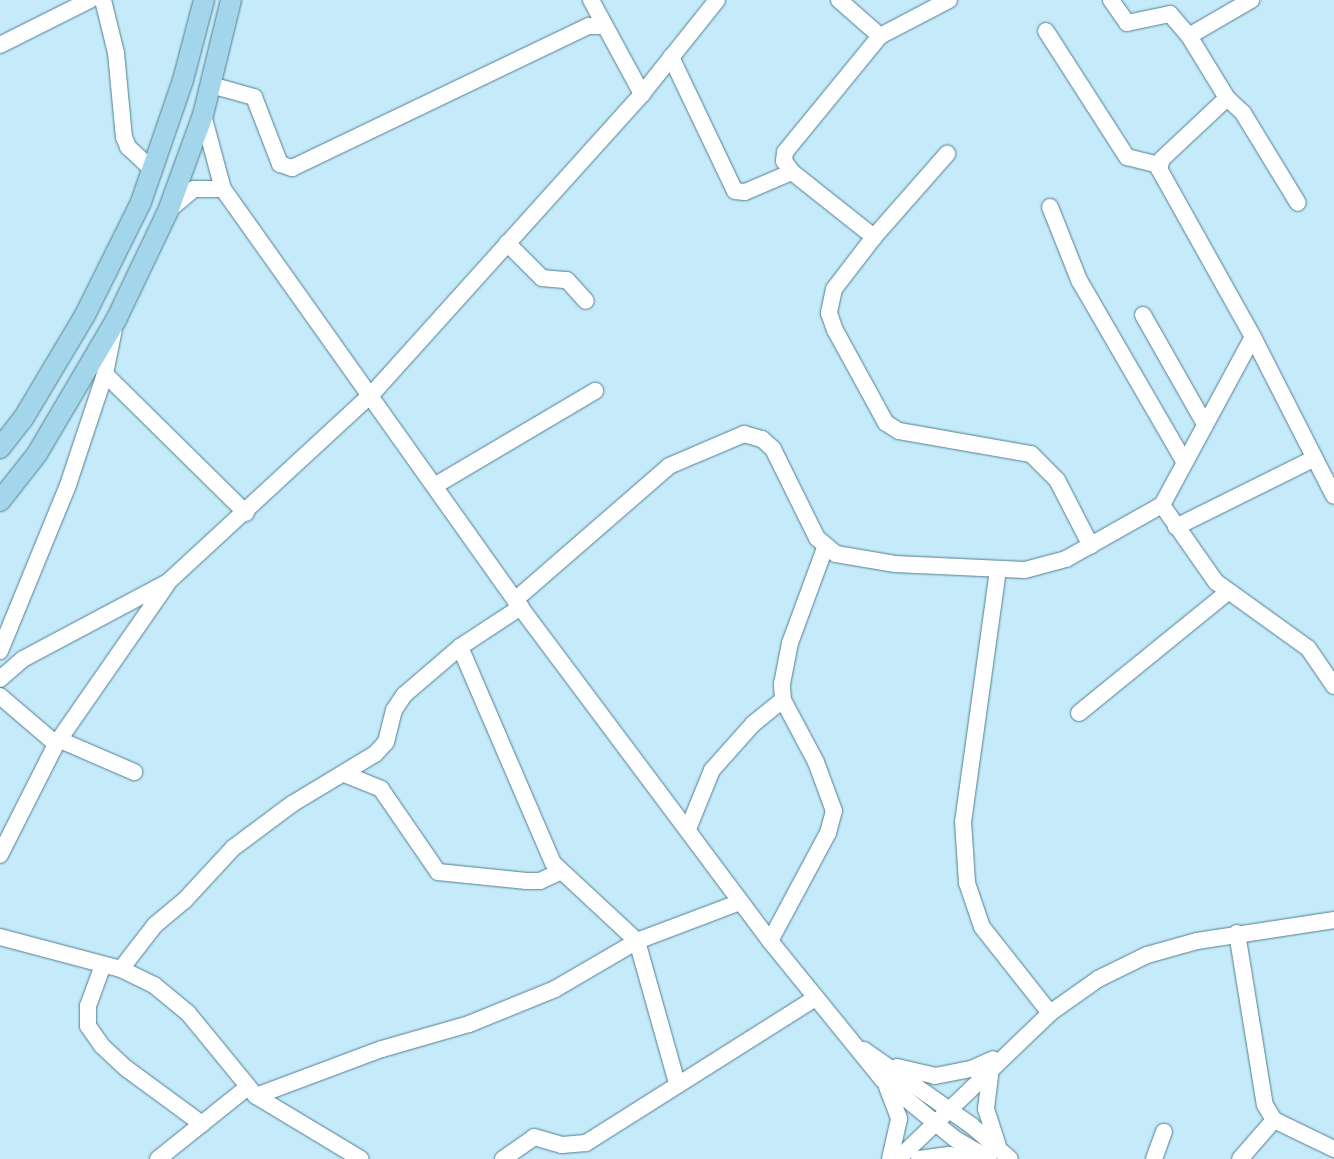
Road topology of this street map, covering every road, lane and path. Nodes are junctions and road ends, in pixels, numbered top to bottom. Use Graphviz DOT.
graph roads {
  1 [pos="90,0"];
  2 [pos="102,0"];
  3 [pos="204,0"];
  4 [pos="231,0"];
  5 [pos="591,0"];
  6 [pos="717,0"];
  7 [pos="839,0"];
  8 [pos="949,0"];
  9 [pos="1111,0"];
  10 [pos="1251,0"];
  11 [pos="602,26"];
  12 [pos="1046,31"];
  13 [pos="880,36"];
  14 [pos="1189,36"];
  15 [pos="0,45"];
  16 [pos="671,57"];
  17 [pos="211,85"];
  18 [pos="642,94"];
  19 [pos="1227,98"];
  20 [pos="203,115"];
  21 [pos="947,154"];
  22 [pos="1159,165"];
  23 [pos="153,170"];
  24 [pos="792,172"];
  25 [pos="223,189"];
  26 [pos="1298,204"];
  27 [pos="1050,207"];
  28 [pos="168,211"];
  29 [pos="874,237"];
  30 [pos="507,243"];
  31 [pos="586,301"];
  32 [pos="1143,315"];
  33 [pos="116,320"];
  34 [pos="1252,336"];
  35 [pos="105,374"];
  36 [pos="595,391"];
  37 [pos="372,394"];
  38 [pos="1204,424"];
  39 [pos="0,448"];
  40 [pos="1313,460"];
  41 [pos="1185,463"];
  42 [pos="436,485"];
  43 [pos="1334,496"];
  44 [pos="0,501"];
  45 [pos="1162,505"];
  46 [pos="246,513"];
  47 [pos="1176,526"];
  48 [pos="1091,546"];
  49 [pos="825,548"];
  50 [pos="998,570"];
  51 [pos="168,582"];
  52 [pos="1228,592"];
  53 [pos="518,604"];
  54 [pos="460,647"];
  55 [pos="0,651"];
  56 [pos="0,680"];
  57 [pos="1334,686"];
  58 [pos="0,696"];
  59 [pos="783,700"];
  60 [pos="1079,713"];
  61 [pos="58,742"];
  62 [pos="134,772"];
  63 [pos="347,774"];
  64 [pos="688,829"];
  65 [pos="0,855"];
  66 [pos="559,872"];
  67 [pos="740,902"];
  68 [pos="1334,920"];
  69 [pos="1237,932"];
  70 [pos="0,937"];
  71 [pos="637,941"];
  72 [pos="770,941"];
  73 [pos="103,965"];
  74 [pos="121,969"];
  75 [pos="815,998"];
  76 [pos="1050,1013"];
  77 [pos="1008,1051"];
  78 [pos="991,1068"];
  79 [pos="884,1071"];
  80 [pos="677,1082"];
  81 [pos="252,1091"];
  82 [pos="946,1108"];
  83 [pos="1274,1120"];
  84 [pos="933,1122"];
  85 [pos="202,1124"];
  86 [pos="1164,1132"];
  87 [pos="1334,1149"];
  88 [pos="1000,1156"];
  89 [pos="158,1159"];
  90 [pos="361,1159"];
  91 [pos="503,1159"];
  92 [pos="890,1159"];
  93 [pos="898,1159"];
  94 [pos="919,1159"];
  95 [pos="976,1159"];
  96 [pos="1154,1159"];
  97 [pos="1240,1159"];
  1 -- 15 [label="street"];
  2 -- 23 [label="street"];
  3 -- 23 [label="main road"];
  4 -- 17 [label="main road"];
  5 -- 11 [label="street"];
  6 -- 16 [label="street"];
  7 -- 13 [label="street"];
  8 -- 13 [label="street"];
  9 -- 14 [label="street"];
  10 -- 14 [label="street"];
  11 -- 17 [label="street"];
  11 -- 18 [label="street"];
  12 -- 22 [label="street"];
  13 -- 24 [label="street"];
  14 -- 19 [label="street"];
  16 -- 18 [label="street"];
  16 -- 24 [label="street"];
  17 -- 20 [label="main road"];
  18 -- 30 [label="street"];
  19 -- 22 [label="street"];
  19 -- 26 [label="street"];
  20 -- 25 [label="street"];
  20 -- 28 [label="main road"];
  21 -- 29 [label="street"];
  22 -- 34 [label="street"];
  23 -- 39 [label="main road"];
  24 -- 29 [label="street"];
  25 -- 28 [label="street"];
  25 -- 37 [label="street"];
  27 -- 41 [label="street"];
  28 -- 33 [label="main road"];
  29 -- 48 [label="street"];
  30 -- 31 [label="street"];
  30 -- 37 [label="street"];
  32 -- 38 [label="street"];
  33 -- 35 [label="street"];
  33 -- 44 [label="main road"];
  34 -- 38 [label="street"];
  34 -- 40 [label="street"];
  35 -- 46 [label="street"];
  35 -- 55 [label="street"];
  36 -- 42 [label="street"];
  37 -- 42 [label="street"];
  37 -- 46 [label="street"];
  38 -- 41 [label="street"];
  40 -- 43 [label="street"];
  40 -- 47 [label="street"];
  41 -- 45 [label="street"];
  42 -- 53 [label="street"];
  45 -- 47 [label="street"];
  45 -- 48 [label="street"];
  46 -- 51 [label="street"];
  47 -- 52 [label="street"];
  48 -- 50 [label="street"];
  49 -- 50 [label="street"];
  49 -- 53 [label="street"];
  49 -- 59 [label="street"];
  50 -- 76 [label="street"];
  51 -- 56 [label="street"];
  51 -- 61 [label="street"];
  52 -- 57 [label="street"];
  52 -- 60 [label="street"];
  53 -- 54 [label="street"];
  53 -- 64 [label="street"];
  54 -- 63 [label="street"];
  54 -- 66 [label="street"];
  58 -- 61 [label="street"];
  59 -- 64 [label="street"];
  59 -- 72 [label="street"];
  61 -- 62 [label="street"];
  61 -- 65 [label="street"];
  63 -- 66 [label="street"];
  63 -- 74 [label="street"];
  64 -- 67 [label="street"];
  66 -- 71 [label="street"];
  67 -- 71 [label="street"];
  67 -- 72 [label="street"];
  68 -- 69 [label="street"];
  69 -- 76 [label="street"];
  69 -- 83 [label="street"];
  70 -- 73 [label="street"];
  71 -- 80 [label="street"];
  71 -- 81 [label="street"];
  72 -- 75 [label="street"];
  73 -- 74 [label="street"];
  73 -- 85 [label="street"];
  74 -- 81 [label="street"];
  75 -- 79 [label="street"];
  75 -- 80 [label="street"];
  76 -- 77 [label="street"];
  77 -- 78 [label="street"];
  77 -- 79 [label="street"];
  78 -- 82 [label="street"];
  78 -- 88 [label="street"];
  79 -- 82 [label="street"];
  79 -- 84 [label="street"];
  79 -- 92 [label="street"];
  80 -- 91 [label="street"];
  81 -- 85 [label="street"];
  81 -- 90 [label="street"];
  82 -- 84 [label="street"];
  82 -- 88 [label="street"];
  83 -- 87 [label="street"];
  83 -- 97 [label="street"];
  84 -- 88 [label="street"];
  84 -- 93 [label="street"];
  85 -- 89 [label="street"];
  86 -- 96 [label="street"];
  94 -- 95 [label="street"];
}
